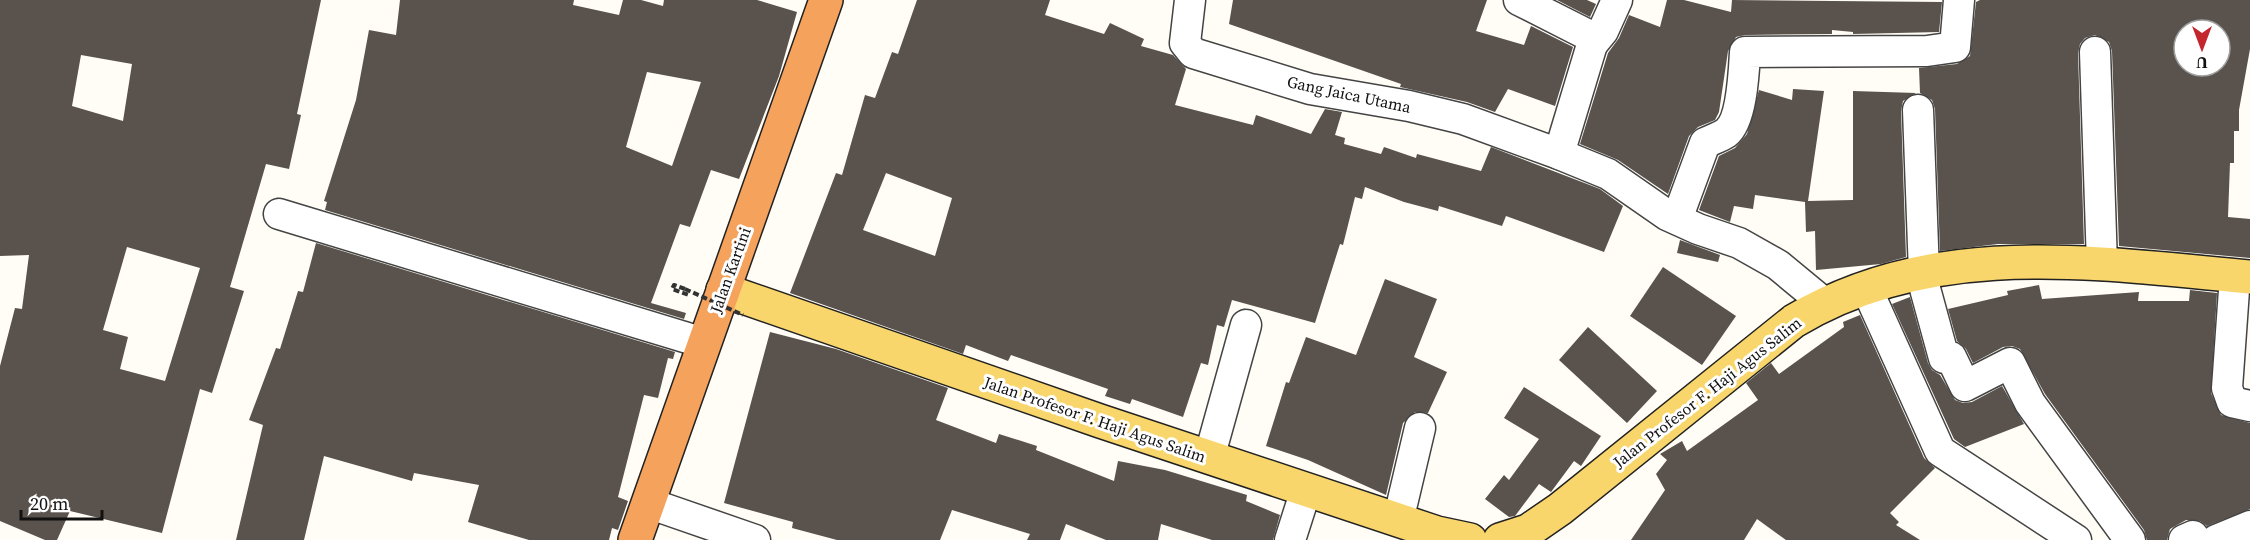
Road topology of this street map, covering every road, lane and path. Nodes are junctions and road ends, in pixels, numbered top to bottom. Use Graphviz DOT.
graph roads {
  1 [pos="826,0"];
  2 [pos="1190,0"];
  3 [pos="1520,0"];
  4 [pos="1617,0"];
  5 [pos="1959,0"];
  6 [pos="1594,42"];
  7 [pos="2095,52"];
  8 [pos="1918,110"];
  9 [pos="1559,154"];
  10 [pos="279,214"];
  11 [pos="1677,219"];
  12 [pos="2102,265"];
  13 [pos="1922,273"];
  14 [pos="2243,276"];
  15 [pos="1866,287"];
  16 [pos="723,290"];
  17 [pos="685,291"];
  18 [pos="1824,303"];
  19 [pos="743,315"];
  20 [pos="1246,325"];
  21 [pos="704,343"];
  22 [pos="2250,406"];
  23 [pos="1420,428"];
  24 [pos="1209,458"];
  25 [pos="1306,490"];
  26 [pos="648,503"];
  27 [pos="1398,521"];
  28 [pos="2250,526"];
  29 [pos="635,540"];
  30 [pos="755,540"];
  31 [pos="1290,540"];
  32 [pos="1470,540"];
  33 [pos="1500,540"];
  34 [pos="1508,540"];
  35 [pos="2076,540"];
  36 [pos="2130,540"];
  37 [pos="2184,540"];
  38 [pos="2196,540"];
  39 [pos="2216,540"];
  1 -- 16 [label="highway, Jalan Kartini"];
  2 -- 9 [label="street, Gang Jaica Utama"];
  3 -- 6 [label="street"];
  4 -- 6 [label="street"];
  5 -- 11 [label="street"];
  6 -- 9 [label="street"];
  7 -- 12 [label="street"];
  8 -- 13 [label="street"];
  9 -- 11 [label="street, Gang Jaica Utama"];
  10 -- 21 [label="street"];
  11 -- 18 [label="street, Gang Jaica Utama"];
  12 -- 13 [label="main road, Jalan Profesor F. Haji Agus Salim"];
  12 -- 14 [label="main road, Jalan Profesor F. Haji Agus Salim"];
  13 -- 15 [label="main road, Jalan Profesor F. Haji Agus Salim"];
  13 -- 36 [label="street"];
  14 -- 22 [label="street"];
  15 -- 18 [label="main road, Jalan Profesor F. Haji Agus Salim"];
  15 -- 35 [label="street"];
  16 -- 21 [label="highway, Jalan Kartini"];
  16 -- 24 [label="main road, Jalan Profesor F. Haji Agus Salim"];
  17 -- 19 [label="path, bridge"];
  18 -- 34 [label="main road, Jalan Profesor F. Haji Agus Salim"];
  20 -- 24 [label="street"];
  21 -- 26 [label="highway, Jalan Kartini"];
  23 -- 27 [label="street"];
  24 -- 25 [label="main road, Jalan Profesor F. Haji Agus Salim"];
  25 -- 27 [label="main road, Jalan Profesor F. Haji Agus Salim"];
  25 -- 31 [label="street"];
  26 -- 29 [label="highway, Jalan Kartini"];
  26 -- 30 [label="street"];
  27 -- 32 [label="main road, Jalan Profesor F. Haji Agus Salim"];
  28 -- 39 [label="street"];
  33 -- 34 [label="main road, Jalan Profesor F. Haji Agus Salim"];
  37 -- 38 [label="street"];
}
